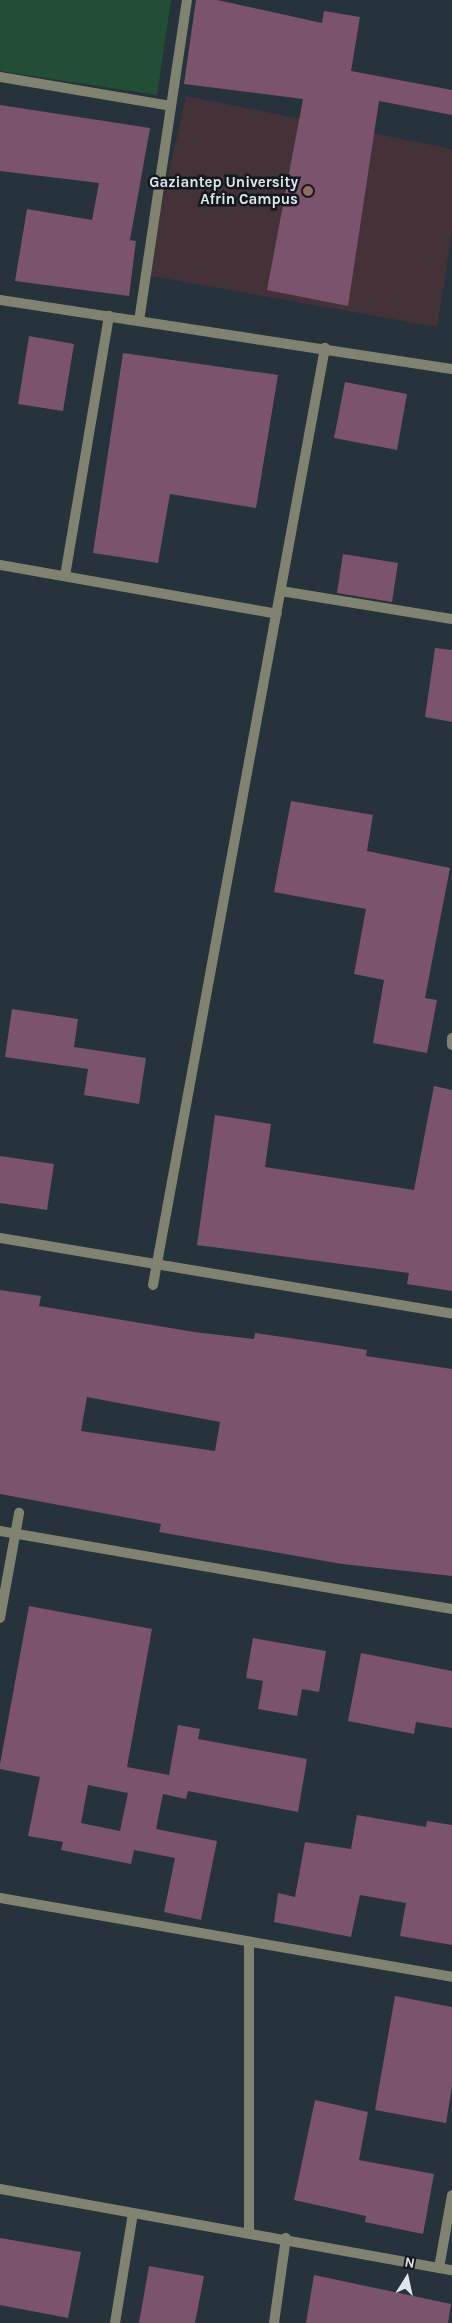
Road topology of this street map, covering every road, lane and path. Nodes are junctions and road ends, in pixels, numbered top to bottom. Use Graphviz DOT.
graph roads {
  1 [pos="187,0"];
  2 [pos="0,77"];
  3 [pos="172,106"];
  4 [pos="0,300"];
  5 [pos="109,316"];
  6 [pos="139,321"];
  7 [pos="325,348"];
  8 [pos="452,369"];
  9 [pos="0,565"];
  10 [pos="65,576"];
  11 [pos="281,591"];
  12 [pos="277,614"];
  13 [pos="452,619"];
  14 [pos="452,1038"];
  15 [pos="452,1045"];
  16 [pos="0,1238"];
  17 [pos="157,1264"];
  18 [pos="153,1285"];
  19 [pos="452,1314"];
  20 [pos="19,1513"];
  21 [pos="0,1531"];
  22 [pos="16,1533"];
  23 [pos="452,1609"];
  24 [pos="0,1618"];
  25 [pos="0,1898"];
  26 [pos="249,1942"];
  27 [pos="452,1977"];
  28 [pos="0,2189"];
  29 [pos="452,2195"];
  30 [pos="133,2213"];
  31 [pos="249,2233"];
  32 [pos="286,2238"];
  33 [pos="439,2268"];
  34 [pos="452,2270"];
  35 [pos="115,2323"];
  36 [pos="274,2323"];
  1 -- 3 [label="street"];
  2 -- 3 [label="street"];
  3 -- 6 [label="street"];
  4 -- 5 [label="street"];
  5 -- 6 [label="street"];
  5 -- 10 [label="street"];
  6 -- 7 [label="street"];
  7 -- 8 [label="street"];
  7 -- 11 [label="street"];
  9 -- 10 [label="street"];
  10 -- 12 [label="street"];
  11 -- 12 [label="street"];
  11 -- 13 [label="street"];
  12 -- 17 [label="street"];
  14 -- 15 [label="street"];
  16 -- 17 [label="street"];
  17 -- 18 [label="street"];
  17 -- 19 [label="street"];
  20 -- 22 [label="street"];
  21 -- 22 [label="street"];
  22 -- 23 [label="street"];
  22 -- 24 [label="street"];
  25 -- 26 [label="street"];
  26 -- 27 [label="street"];
  26 -- 31 [label="street"];
  28 -- 30 [label="street"];
  29 -- 33 [label="street"];
  30 -- 31 [label="street"];
  30 -- 35 [label="street"];
  31 -- 32 [label="street"];
  32 -- 33 [label="street"];
  32 -- 36 [label="street"];
  33 -- 34 [label="street"];
}
